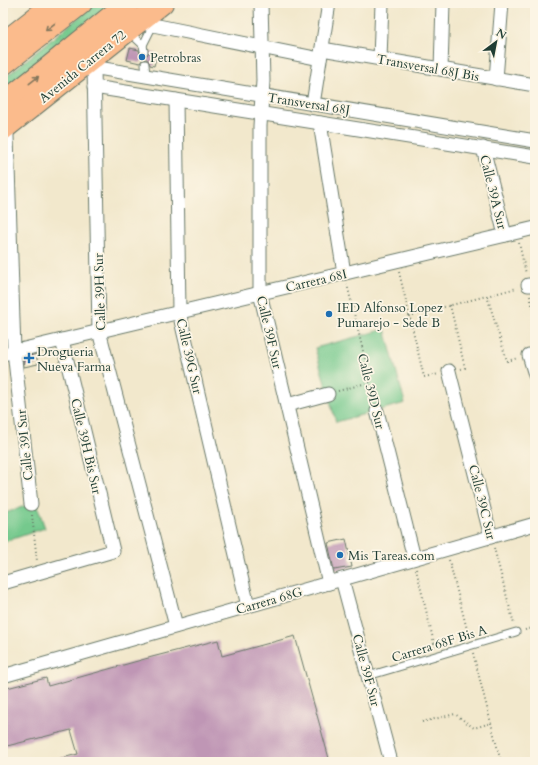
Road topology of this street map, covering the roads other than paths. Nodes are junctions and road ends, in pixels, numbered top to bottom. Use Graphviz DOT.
graph roads {
  1 [pos="54,3"];
  2 [pos="81,3"];
  3 [pos="128,3"];
  4 [pos="162,3"];
  5 [pos="261,3"];
  6 [pos="329,3"];
  7 [pos="382,3"];
  8 [pos="443,3"];
  9 [pos="502,3"];
  10 [pos="139,26"];
  11 [pos="3,44"];
  12 [pos="262,47"];
  13 [pos="321,54"];
  14 [pos="380,59"];
  15 [pos="3,64"];
  16 [pos="88,66"];
  17 [pos="441,69"];
  18 [pos="496,79"];
  19 [pos="535,85"];
  20 [pos="94,88"];
  21 [pos="262,95"];
  22 [pos="176,100"];
  23 [pos="3,104"];
  24 [pos="313,104"];
  25 [pos="261,114"];
  26 [pos="320,123"];
  27 [pos="6,127"];
  28 [pos="535,141"];
  29 [pos="483,148"];
  30 [pos="535,156"];
  31 [pos="535,228"];
  32 [pos="505,235"];
  33 [pos="344,273"];
  34 [pos="260,293"];
  35 [pos="179,312"];
  36 [pos="99,331"];
  37 [pos="62,340"];
  38 [pos="8,353"];
  39 [pos="529,355"];
  40 [pos="449,371"];
  41 [pos="535,375"];
  42 [pos="328,394"];
  43 [pos="287,405"];
  44 [pos="377,411"];
  45 [pos="31,504"];
  46 [pos="535,524"];
  47 [pos="491,537"];
  48 [pos="414,558"];
  49 [pos="342,579"];
  50 [pos="329,582"];
  51 [pos="3,584"];
  52 [pos="248,606"];
  53 [pos="176,626"];
  54 [pos="516,632"];
  55 [pos="3,676"];
  56 [pos="368,676"];
  57 [pos="391,762"];
  1 -- 11 [label="highway"];
  2 -- 15 [label="highway, one-way"];
  23 -- 3 [label="highway, Avenida Carrera 72, one-way"];
  4 -- 10 [label="highway, Avenida Carrera 72"];
  5 -- 12 [label="street, Calle 39F Sur"];
  6 -- 13 [label="street"];
  7 -- 14 [label="street"];
  8 -- 17 [label="street"];
  9 -- 18 [label="street"];
  10 -- 10 [label="lane"];
  10 -- 12 [label="street, Transversal 68J Bis"];
  10 -- 16 [label="highway, Avenida Carrera 72"];
  12 -- 13 [label="street, Transversal 68J Bis"];
  12 -- 21 [label="street, Calle 39F Sur"];
  13 -- 14 [label="street, Transversal 68J Bis"];
  13 -- 24 [label="street"];
  14 -- 17 [label="street, Transversal 68J Bis"];
  16 -- 20 [label="street, Calle 39H Sur"];
  16 -- 21 [label="street, Transversal 68J"];
  16 -- 27 [label="highway, Avenida Carrera 72"];
  17 -- 18 [label="street, Transversal 68J Bis"];
  18 -- 19 [label="street, Transversal 68J Bis"];
  20 -- 22 [label="street, Transversal 68J"];
  20 -- 36 [label="street, Calle 39H Sur"];
  21 -- 24 [label="street, Transversal 68J"];
  21 -- 25 [label="street, Calle 39F Sur"];
  22 -- 25 [label="street, Transversal 68J"];
  22 -- 35 [label="street, Calle 39G Sur"];
  24 -- 28 [label="street, Transversal 68J"];
  25 -- 26 [label="street, Transversal 68J"];
  25 -- 34 [label="street, Calle 39F Sur"];
  26 -- 29 [label="street, Transversal 68J"];
  26 -- 33 [label="street"];
  27 -- 38 [label="street, Calle 39I Sur"];
  29 -- 30 [label="street, Transversal 68J"];
  29 -- 32 [label="street, Calle 39A Sur"];
  31 -- 32 [label="street, Carrera 68I"];
  32 -- 33 [label="street, Carrera 68I"];
  33 -- 34 [label="street, Carrera 68I"];
  34 -- 35 [label="street, Carrera 68I"];
  34 -- 43 [label="street, Calle 39F Sur"];
  35 -- 36 [label="street, Carrera 68I"];
  35 -- 52 [label="street, Calle 39G Sur"];
  36 -- 37 [label="street, Carrera 68I"];
  36 -- 53 [label="street, Calle 39H Sur"];
  37 -- 38 [label="street, Carrera 68I"];
  37 -- 51 [label="street, Calle 39H Bis Sur"];
  38 -- 45 [label="street, Calle 39I Sur"];
  39 -- 41 [label="street"];
  40 -- 47 [label="street, Calle 39C Sur"];
  42 -- 43 [label="street"];
  43 -- 50 [label="street, Calle 39F Sur"];
  44 -- 48 [label="street, Calle 39D Sur"];
  46 -- 47 [label="street, Carrera 68G"];
  47 -- 48 [label="street, Carrera 68G"];
  48 -- 49 [label="street, Carrera 68G"];
  49 -- 50 [label="street, Carrera 68G"];
  49 -- 56 [label="street, Calle 39F Sur"];
  50 -- 52 [label="street, Carrera 68G"];
  52 -- 53 [label="street, Carrera 68G"];
  53 -- 55 [label="street, Carrera 68G"];
  54 -- 56 [label="lane, Carrera 68F Bis A"];
  56 -- 57 [label="street, Calle 39F Sur"];
}
